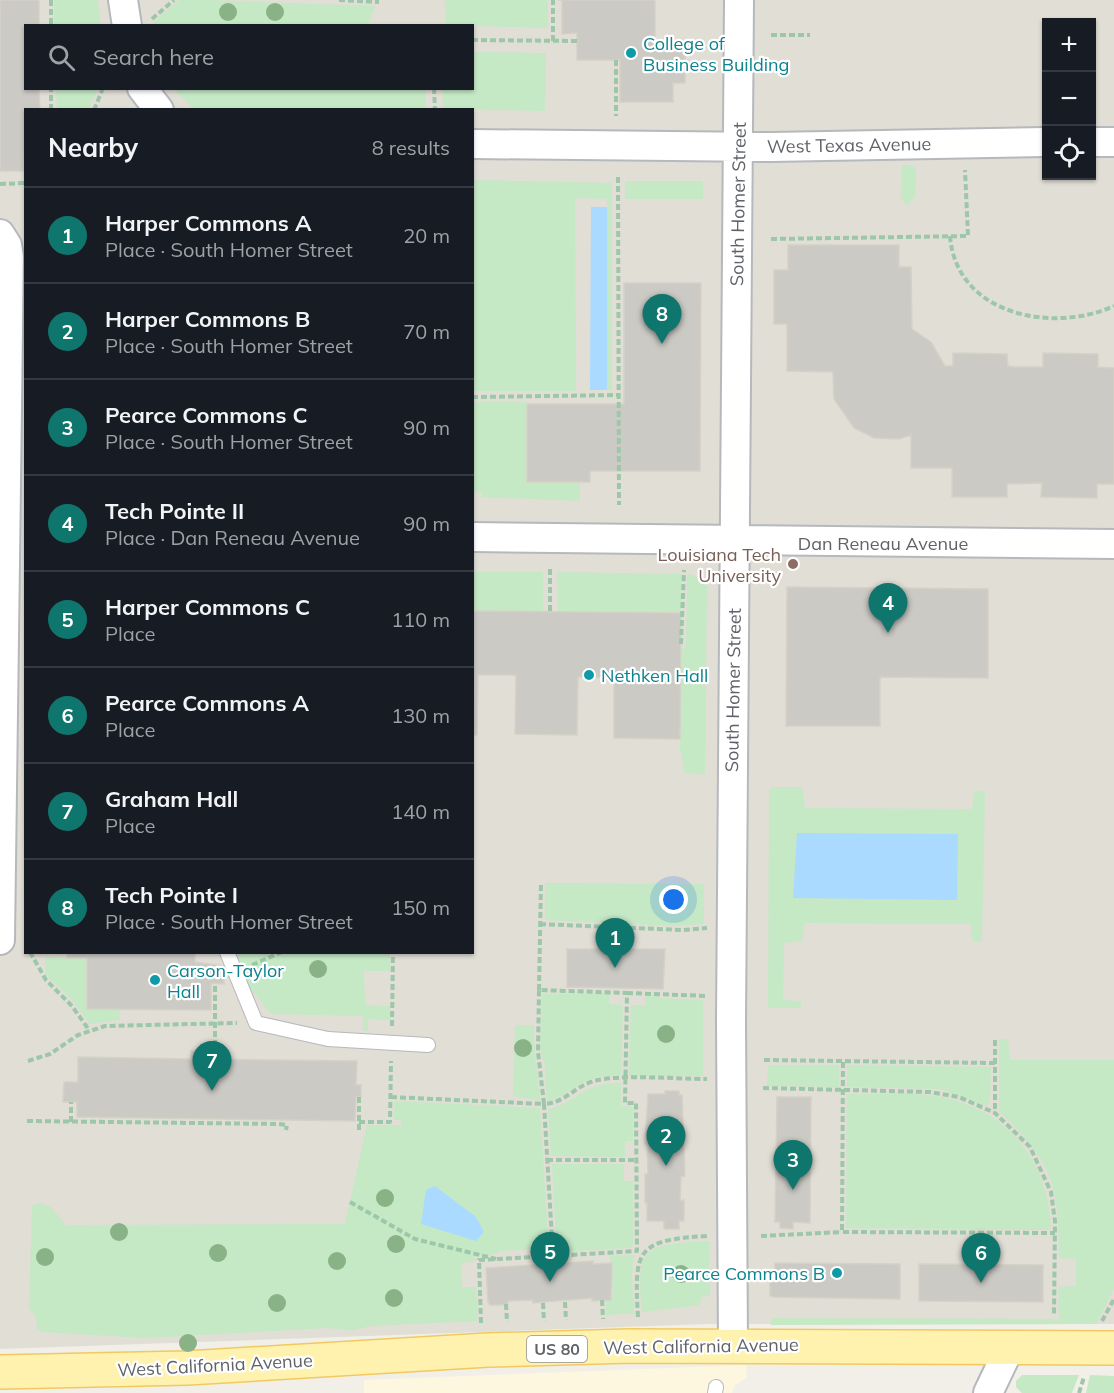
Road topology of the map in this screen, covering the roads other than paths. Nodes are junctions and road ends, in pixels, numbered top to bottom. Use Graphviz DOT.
graph roads {
  1 [pos="123,0"];
  2 [pos="739,0"];
  3 [pos="138,23"];
  4 [pos="144,90"];
  5 [pos="157,108"];
  6 [pos="1042,142"];
  7 [pos="1096,142"];
  8 [pos="1114,142"];
  9 [pos="474,144"];
  10 [pos="739,146"];
  11 [pos="0,234"];
  12 [pos="10,533"];
  13 [pos="474,537"];
  14 [pos="734,542"];
  15 [pos="1114,544"];
  16 [pos="0,940"];
  17 [pos="228,954"];
  18 [pos="428,1045"];
  19 [pos="1108,1335"];
  20 [pos="733,1344"];
  21 [pos="1010,1347"];
  22 [pos="0,1372"];
  23 [pos="988,1393"];
  1 -- 3 [label="street"];
  2 -- 10 [label="street, South Homer Street"];
  4 -- 5 [label="street"];
  6 -- 10 [label="street, West Texas Avenue"];
  7 -- 8 [label="street"];
  9 -- 10 [label="street, West Texas Avenue"];
  10 -- 14 [label="street, South Homer Street"];
  11 -- 12 [label="street"];
  12 -- 16 [label="street"];
  13 -- 14 [label="street, Dan Reneau Avenue"];
  14 -- 15 [label="street, Dan Reneau Avenue"];
  14 -- 20 [label="street, South Homer Street"];
  17 -- 18 [label="lane"];
  19 -- 21 [label="main road, West California Avenue / US 80"];
  20 -- 21 [label="main road, West California Avenue / US 80"];
  20 -- 22 [label="main road, West California Avenue / US 80"];
  21 -- 23 [label="street"];
}
